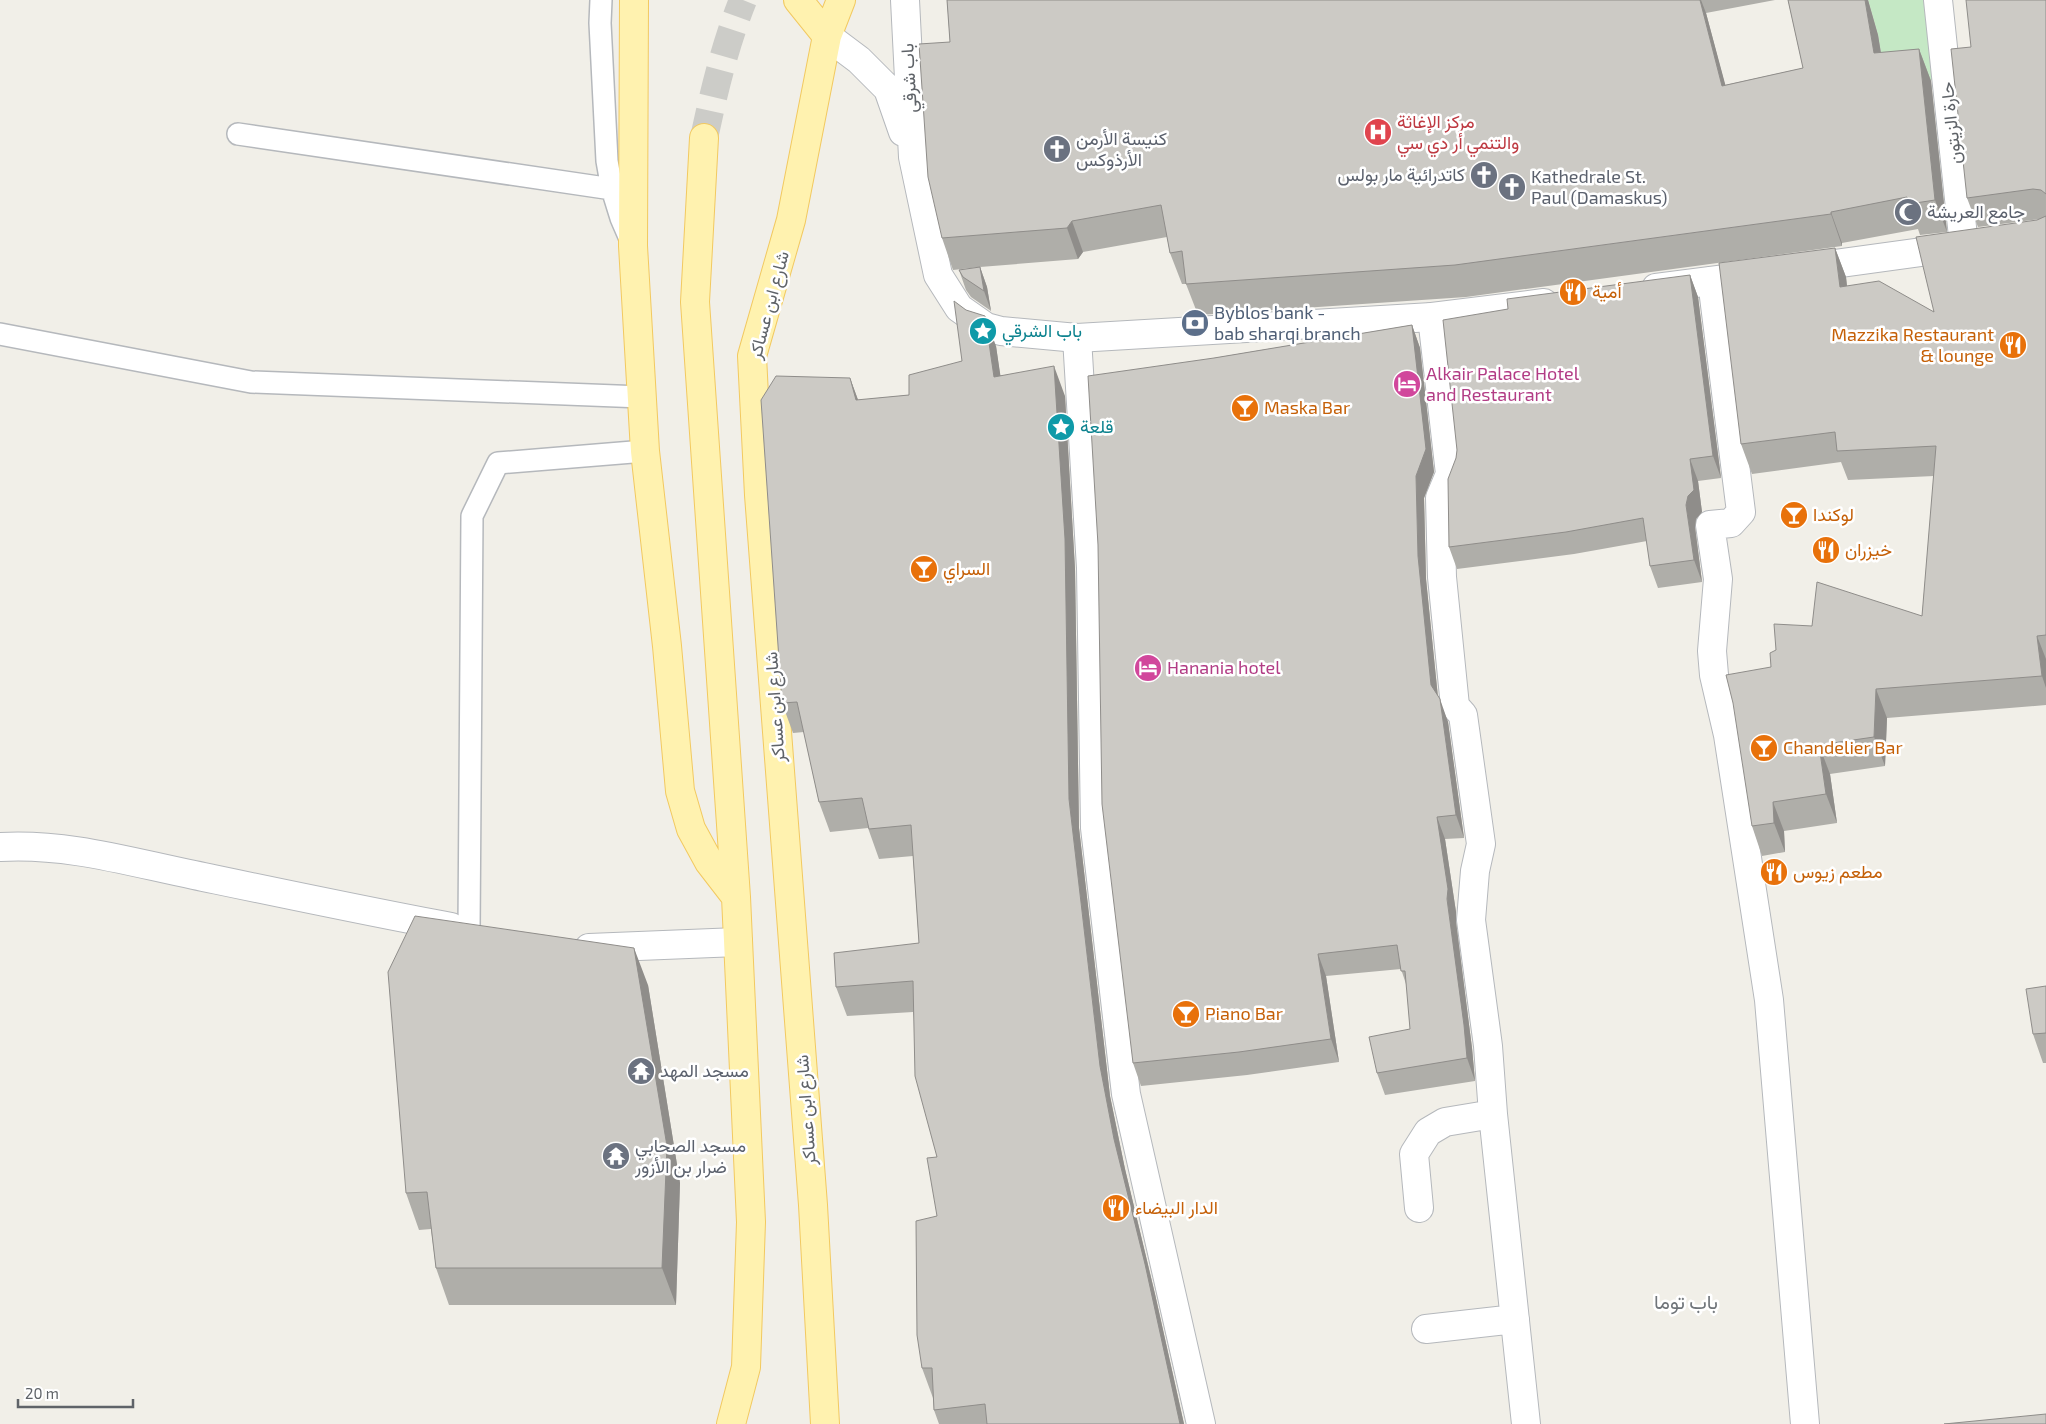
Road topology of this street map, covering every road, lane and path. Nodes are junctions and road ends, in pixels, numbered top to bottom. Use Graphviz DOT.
graph roads {
  1 [pos="601,0"];
  2 [pos="634,0"];
  3 [pos="649,0"];
  4 [pos="798,0"];
  5 [pos="841,0"];
  6 [pos="905,0"];
  7 [pos="1938,0"];
  8 [pos="633,28"];
  9 [pos="827,36"];
  10 [pos="238,134"];
  11 [pos="704,138"];
  12 [pos="913,157"];
  13 [pos="612,190"];
  14 [pos="1992,242"];
  15 [pos="633,246"];
  16 [pos="1964,246"];
  17 [pos="1712,281"];
  18 [pos="1635,291"];
  19 [pos="1567,300"];
  20 [pos="1432,317"];
  21 [pos="0,334"];
  22 [pos="1077,338"];
  23 [pos="642,397"];
  24 [pos="645,451"];
  25 [pos="0,847"];
  26 [pos="736,897"];
  27 [pos="469,930"];
  28 [pos="498,936"];
  29 [pos="738,942"];
  30 [pos="562,945"];
  31 [pos="1493,1114"];
  32 [pos="1419,1208"];
  33 [pos="1515,1319"];
  34 [pos="1426,1329"];
  35 [pos="732,1424"];
  36 [pos="825,1424"];
  37 [pos="1201,1424"];
  38 [pos="1526,1424"];
  39 [pos="1805,1424"];
  1 -- 13 [label="lane"];
  2 -- 8 [label="main road"];
  3 -- 8 [label="main road"];
  4 -- 9 [label="main road"];
  5 -- 9 [label="main road, شارع ابن عساكر"];
  6 -- 12 [label="street, باب شرقي"];
  7 -- 16 [label="street, حارة الزيتون"];
  8 -- 15 [label="main road"];
  9 -- 12 [label="street, باب شرقي"];
  9 -- 36 [label="main road, شارع ابن عساكر"];
  10 -- 13 [label="lane"];
  11 -- 26 [label="main road"];
  12 -- 22 [label="street, باب شرقي"];
  13 -- 15 [label="lane"];
  14 -- 16 [label="street"];
  15 -- 23 [label="main road"];
  16 -- 17 [label="street"];
  17 -- 18 [label="street"];
  17 -- 39 [label="street"];
  19 -- 20 [label="street"];
  20 -- 22 [label="street"];
  20 -- 31 [label="street"];
  21 -- 23 [label="lane"];
  22 -- 37 [label="street"];
  23 -- 24 [label="main road"];
  24 -- 26 [label="main road"];
  24 -- 27 [label="lane"];
  25 -- 27 [label="street"];
  26 -- 29 [label="main road"];
  27 -- 28 [label="street"];
  29 -- 30 [label="street"];
  29 -- 35 [label="main road"];
  31 -- 32 [label="street"];
  31 -- 33 [label="street"];
  33 -- 34 [label="street"];
  33 -- 38 [label="street"];
}
